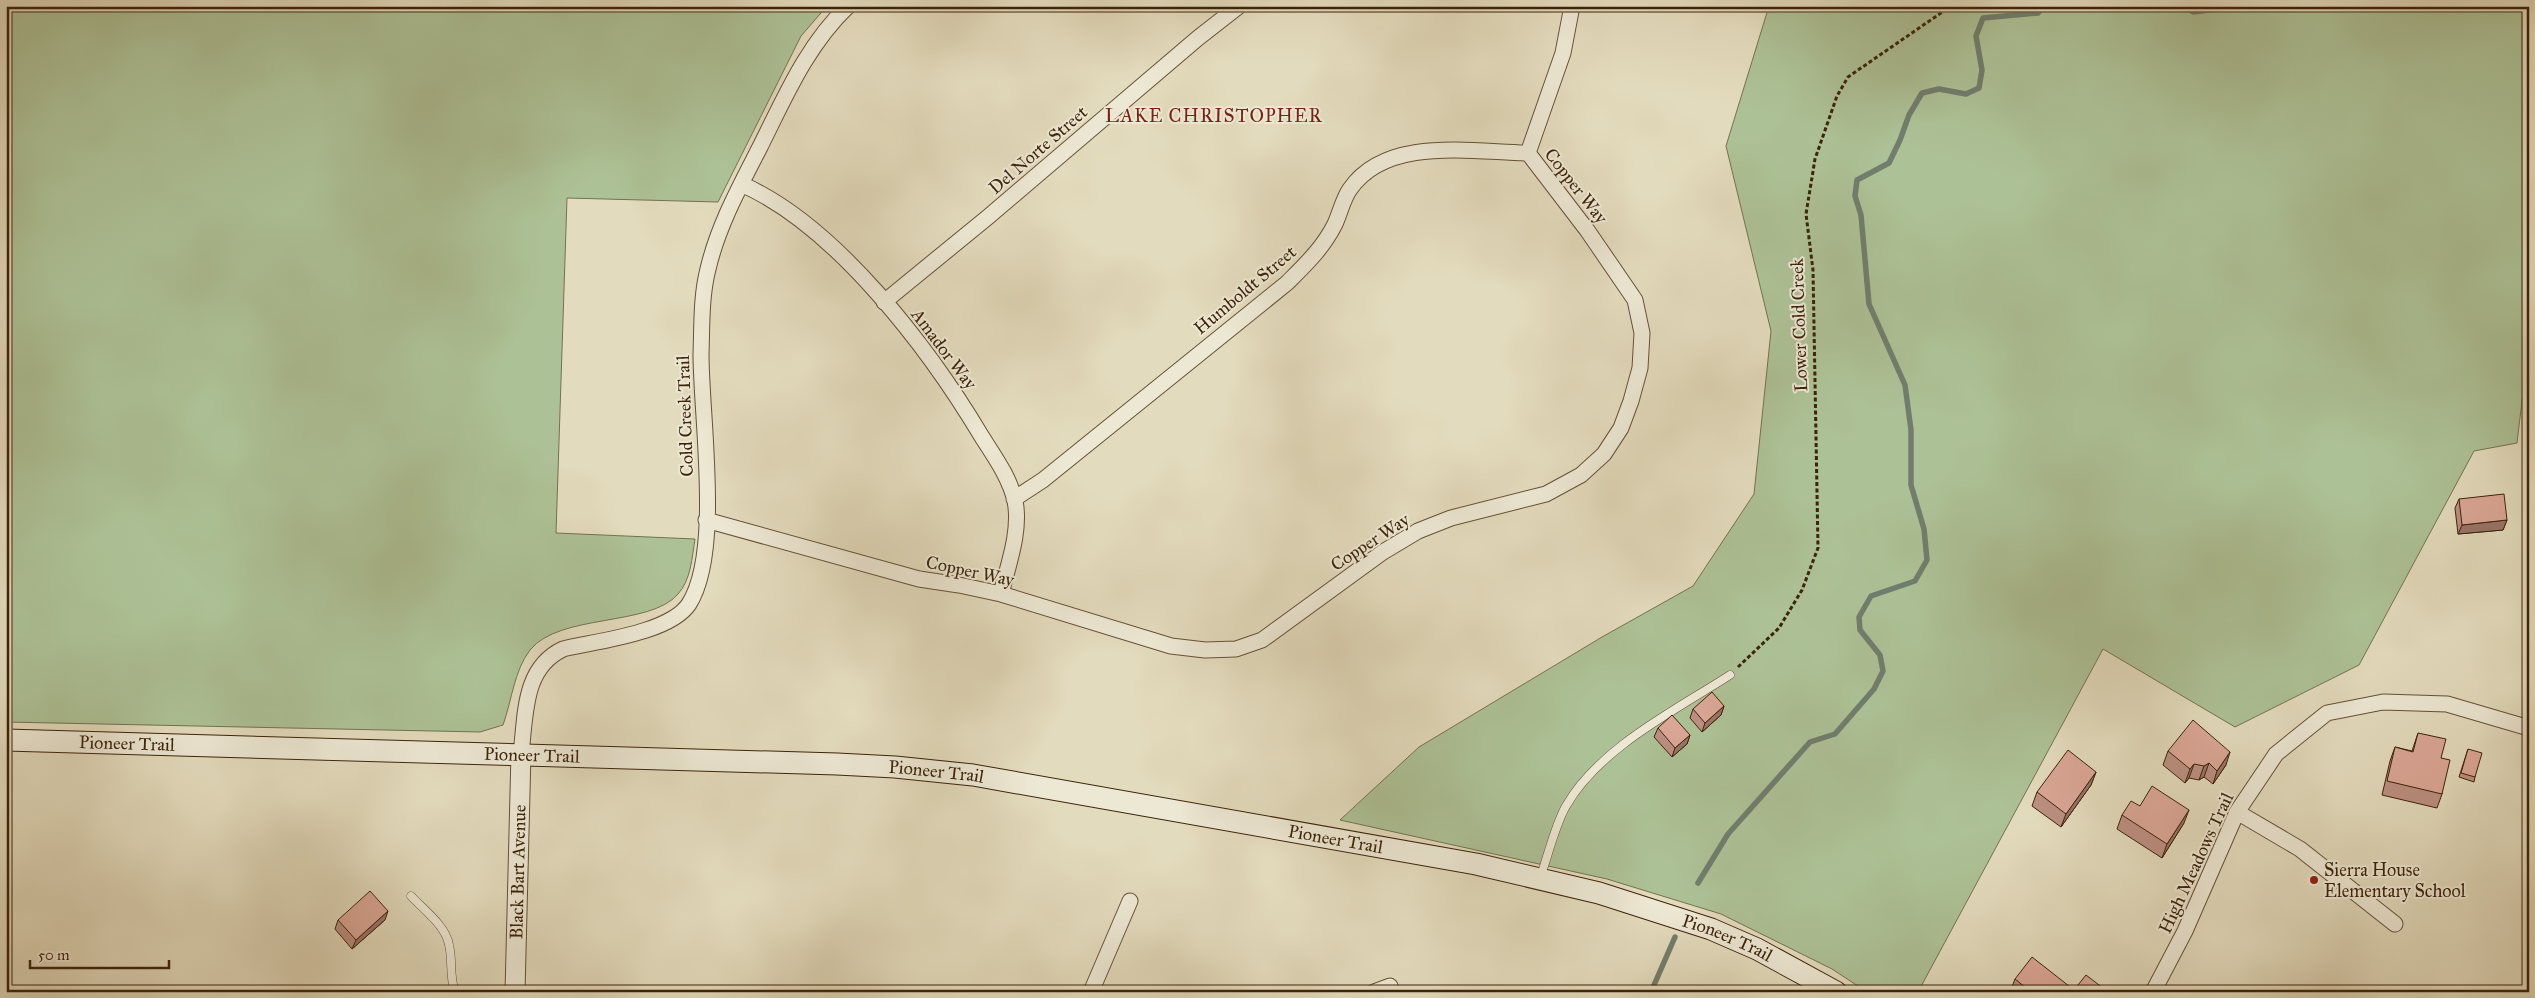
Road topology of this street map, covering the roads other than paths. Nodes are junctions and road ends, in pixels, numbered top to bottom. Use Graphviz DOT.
graph roads {
  1 [pos="848,6"];
  2 [pos="1239,6"];
  3 [pos="1572,6"];
  4 [pos="1528,153"];
  5 [pos="741,184"];
  6 [pos="884,302"];
  7 [pos="1014,499"];
  8 [pos="706,520"];
  9 [pos="1001,594"];
  10 [pos="1730,674"];
  11 [pos="2529,728"];
  12 [pos="6,740"];
  13 [pos="521,753"];
  14 [pos="2237,812"];
  15 [pos="1540,878"];
  16 [pos="411,896"];
  17 [pos="1130,901"];
  18 [pos="2395,924"];
  19 [pos="1390,986"];
  20 [pos="455,992"];
  21 [pos="515,992"];
  22 [pos="1091,992"];
  23 [pos="1374,992"];
  24 [pos="1836,992"];
  25 [pos="2153,992"];
  1 -- 5 [label="street, Cold Creek Trail"];
  2 -- 6 [label="street, Del Norte Street"];
  3 -- 4 [label="street, Copper Way"];
  4 -- 7 [label="street, Humboldt Street"];
  4 -- 9 [label="street, Copper Way"];
  5 -- 6 [label="street, Amador Way"];
  5 -- 8 [label="street, Cold Creek Trail"];
  6 -- 7 [label="street, Amador Way"];
  7 -- 9 [label="street, Amador Way"];
  8 -- 9 [label="street, Copper Way"];
  8 -- 13 [label="street, Cold Creek Trail"];
  10 -- 15 [label="lane"];
  11 -- 14 [label="street, High Meadows Trail"];
  12 -- 13 [label="main road, Pioneer Trail"];
  13 -- 15 [label="main road, Pioneer Trail"];
  13 -- 21 [label="street, Black Bart Avenue"];
  14 -- 18 [label="street"];
  14 -- 25 [label="street, High Meadows Trail"];
  15 -- 24 [label="main road, Pioneer Trail"];
  16 -- 20 [label="lane"];
  17 -- 22 [label="street"];
  19 -- 23 [label="street"];
}
